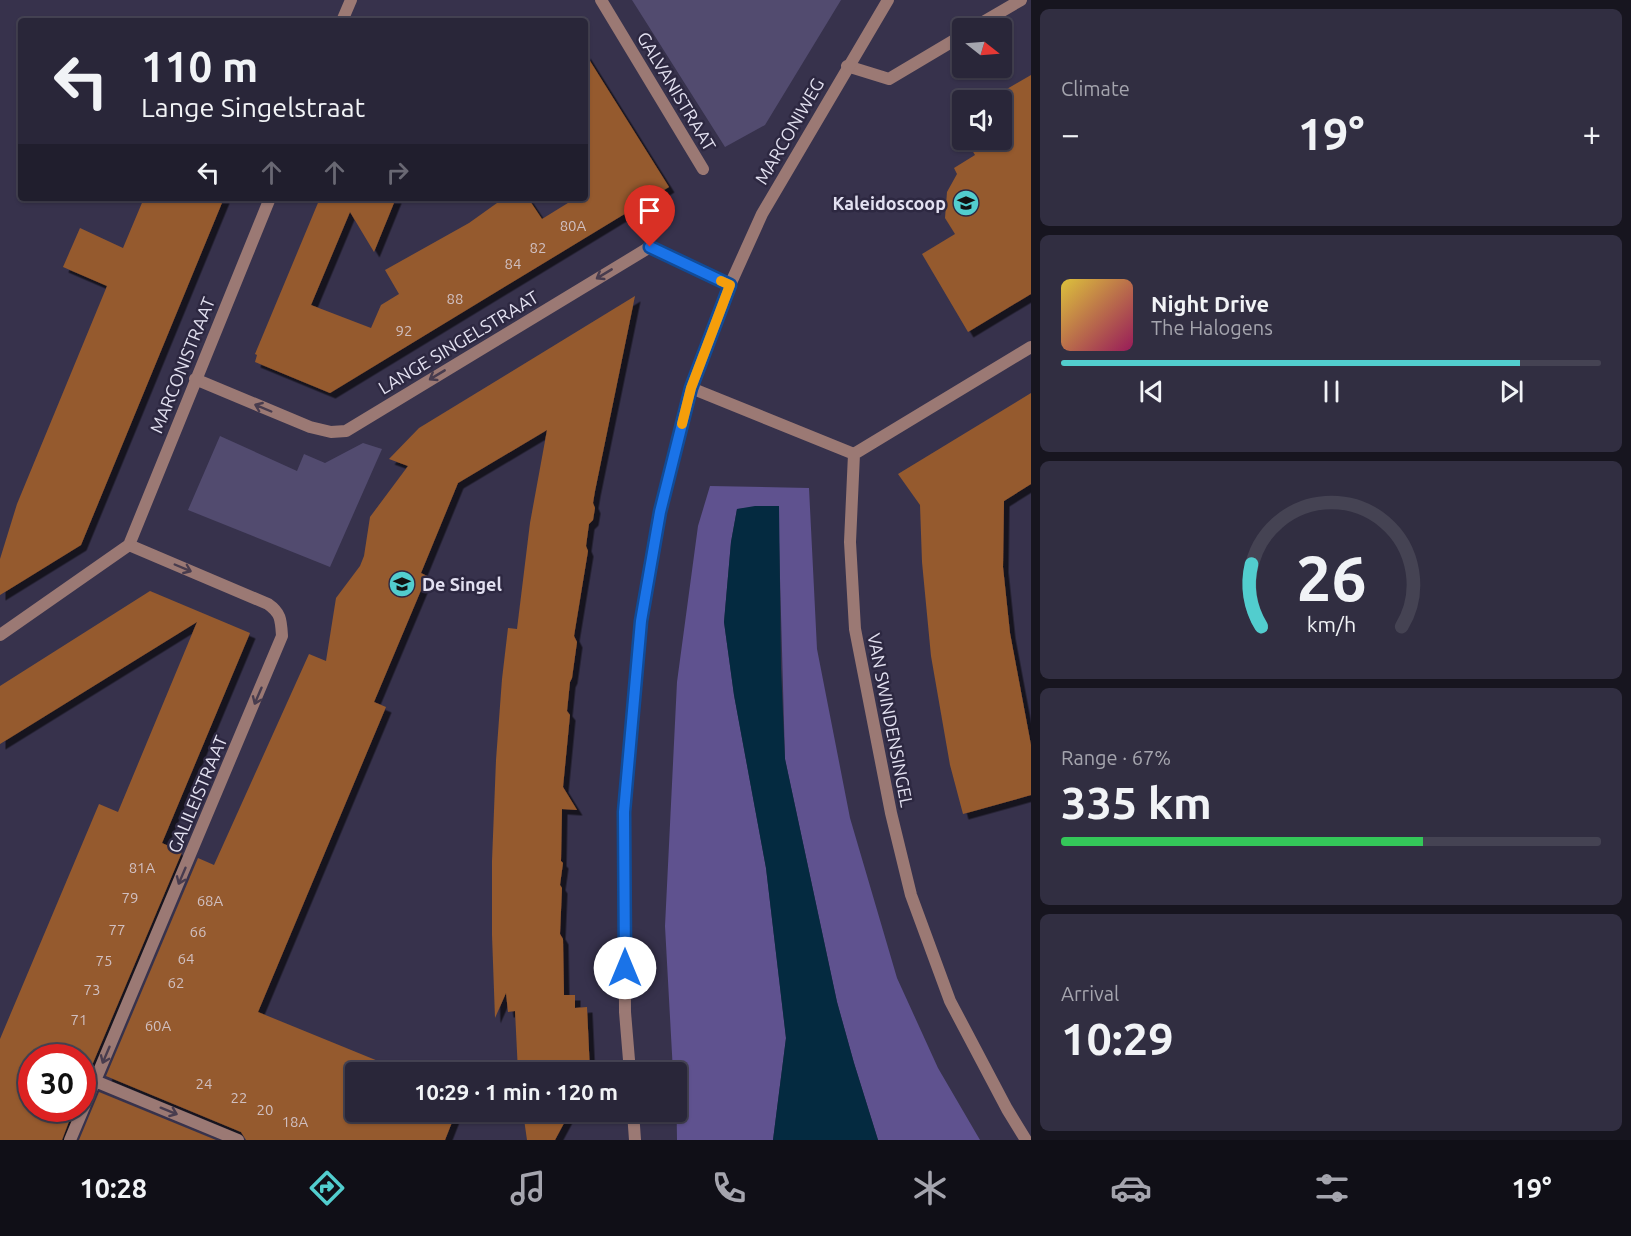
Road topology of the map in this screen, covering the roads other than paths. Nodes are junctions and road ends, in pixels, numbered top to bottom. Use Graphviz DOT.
graph roads {
  1 [pos="351,0"];
  2 [pos="601,0"];
  3 [pos="888,0"];
  4 [pos="1021,0"];
  5 [pos="343,18"];
  6 [pos="990,18"];
  7 [pos="952,41"];
  8 [pos="847,66"];
  9 [pos="703,169"];
  10 [pos="269,201"];
  11 [pos="730,285"];
  12 [pos="1031,347"];
  13 [pos="195,379"];
  14 [pos="691,388"];
  15 [pos="854,454"];
  16 [pos="129,545"];
  17 [pos="0,635"];
  18 [pos="629,1062"];
  19 [pos="96,1079"];
  20 [pos="96,1081"];
  21 [pos="78,1122"];
  22 [pos="634,1122"];
  23 [pos="70,1140"];
  24 [pos="238,1140"];
  25 [pos="635,1140"];
  26 [pos="1026,1140"];
  1 -- 5 [label="street"];
  2 -- 9 [label="street, GALVANISTRAAT"];
  3 -- 8 [label="street, MARCONIWEG"];
  4 -- 6 [label="street"];
  7 -- 8 [label="street"];
  8 -- 11 [label="street, MARCONIWEG"];
  10 -- 13 [label="street, MARCONISTRAAT"];
  11 -- 13 [label="street, LANGE SINGELSTRAAT, one-way"];
  11 -- 14 [label="street, MARCONIWEG"];
  12 -- 15 [label="street"];
  13 -- 16 [label="street, MARCONISTRAAT"];
  14 -- 15 [label="street"];
  14 -- 18 [label="street, MARCONIWEG"];
  15 -- 26 [label="street, VAN SWINDENSINGEL"];
  16 -- 17 [label="street"];
  16 -- 19 [label="street, GALILEISTRAAT, one-way"];
  20 -- 24 [label="street, one-way"];
  21 -- 23 [label="street, GALILEISTRAAT"];
  22 -- 25 [label="street"];
}
